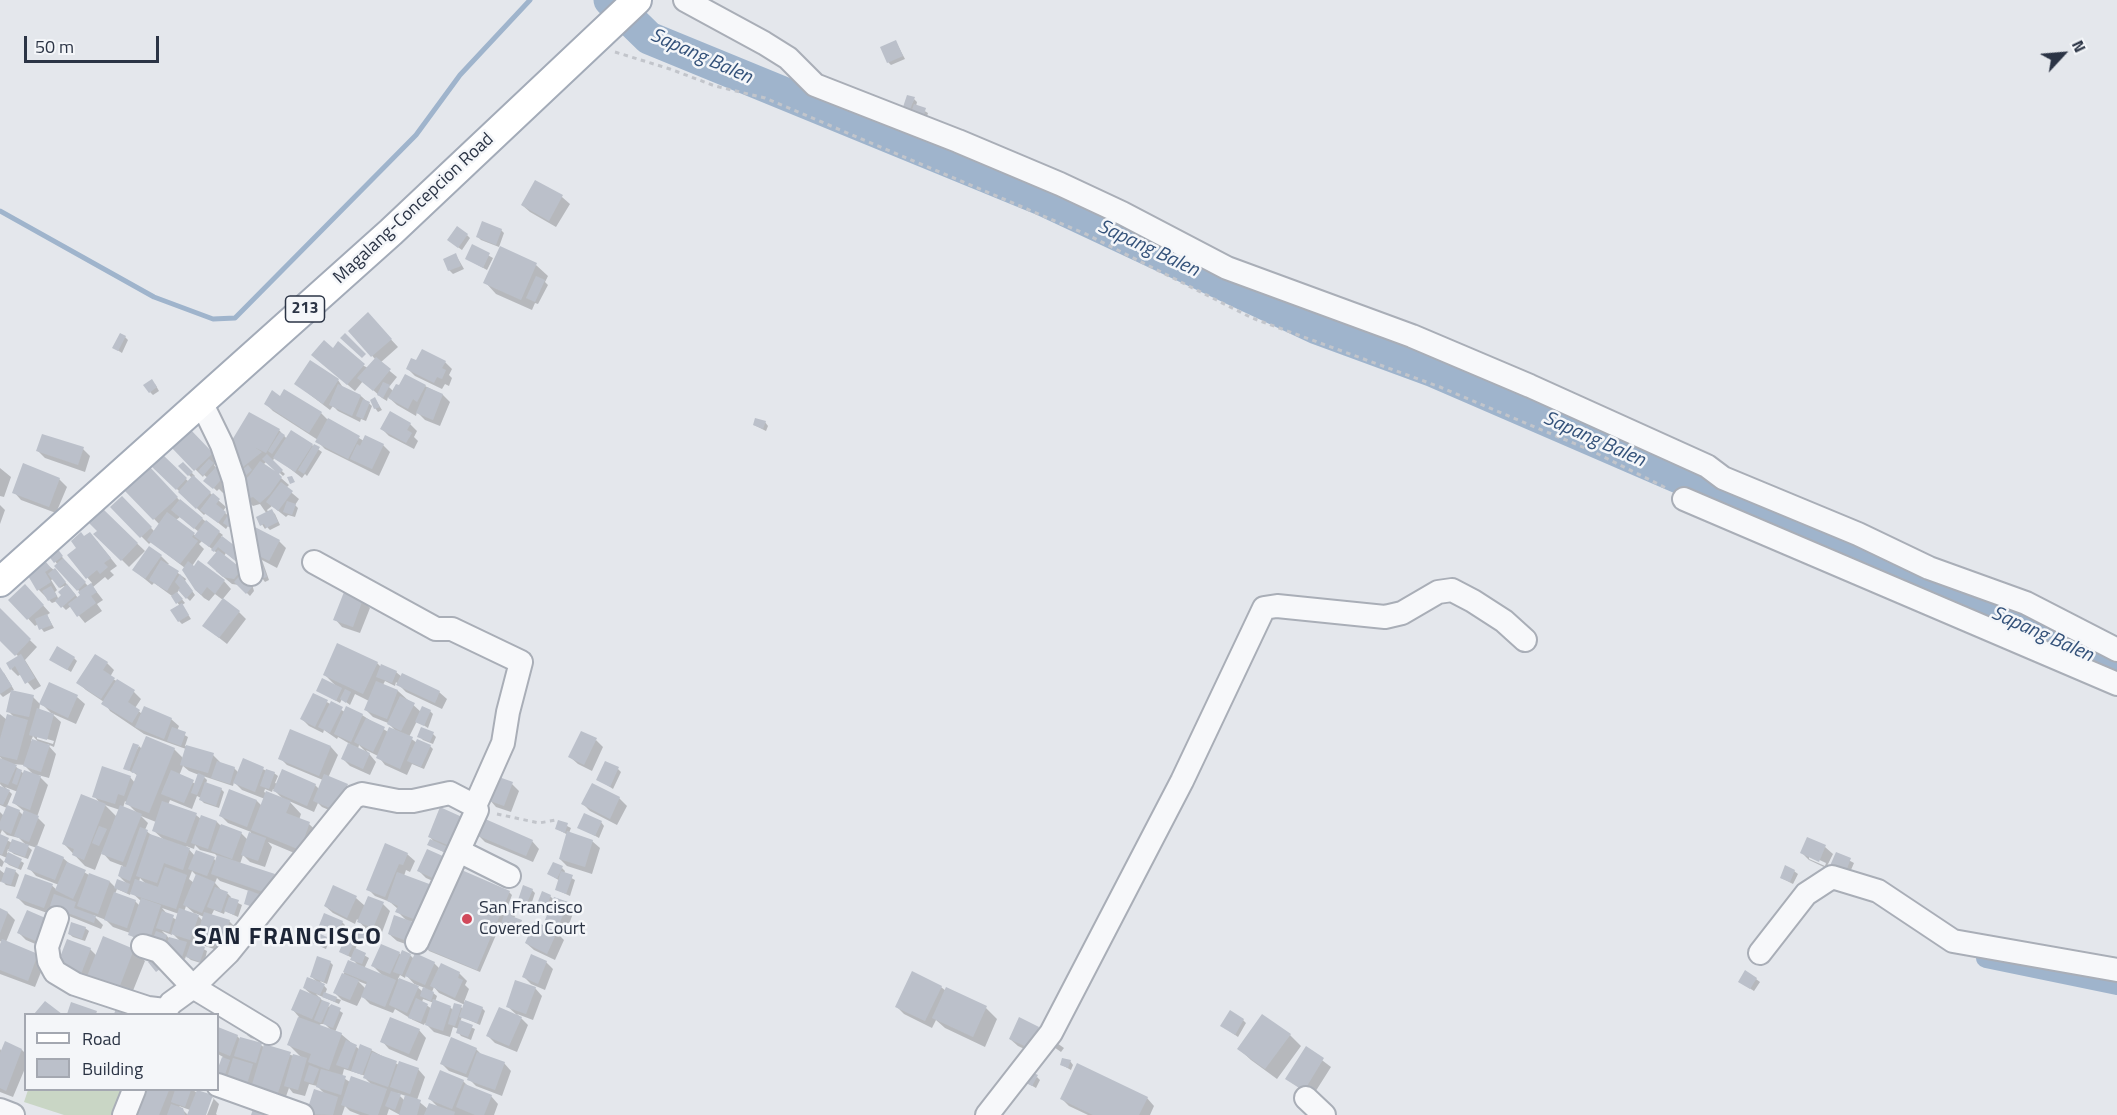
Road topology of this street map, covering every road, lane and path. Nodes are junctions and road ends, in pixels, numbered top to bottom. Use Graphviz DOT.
graph roads {
  1 [pos="638,0"];
  2 [pos="685,0"];
  3 [pos="598,37"];
  4 [pos="201,402"];
  5 [pos="1707,466"];
  6 [pos="1687,500"];
  7 [pos="314,562"];
  8 [pos="251,574"];
  9 [pos="0,582"];
  10 [pos="1525,640"];
  11 [pos="2117,650"];
  12 [pos="2117,684"];
  13 [pos="476,808"];
  14 [pos="555,820"];
  15 [pos="459,851"];
  16 [pos="509,876"];
  17 [pos="57,918"];
  18 [pos="417,942"];
  19 [pos="143,946"];
  20 [pos="1760,953"];
  21 [pos="2117,970"];
  22 [pos="193,987"];
  23 [pos="164,1012"];
  24 [pos="269,1033"];
  25 [pos="219,1085"];
  26 [pos="133,1091"];
  27 [pos="1306,1098"];
  28 [pos="0,1110"];
  29 [pos="13,1115"];
  30 [pos="124,1115"];
  31 [pos="302,1115"];
  32 [pos="987,1115"];
  33 [pos="1324,1115"];
  1 -- 3 [label="main road, Magalang-Concepcion Road / 213"];
  2 -- 5 [label="street"];
  3 -- 4 [label="main road, Magalang-Concepcion Road / 213"];
  3 -- 6 [label="path"];
  4 -- 8 [label="street"];
  4 -- 9 [label="main road, Magalang-Concepcion Road / 213"];
  5 -- 6 [label="street"];
  5 -- 11 [label="street"];
  6 -- 12 [label="street"];
  7 -- 13 [label="street"];
  10 -- 32 [label="street"];
  13 -- 14 [label="path"];
  13 -- 15 [label="street"];
  13 -- 22 [label="street"];
  15 -- 16 [label="street"];
  15 -- 18 [label="street"];
  17 -- 23 [label="street"];
  19 -- 22 [label="street"];
  20 -- 21 [label="street"];
  22 -- 23 [label="street"];
  22 -- 24 [label="street"];
  25 -- 31 [label="street"];
  26 -- 30 [label="street"];
  27 -- 33 [label="street"];
  28 -- 29 [label="street"];
}
